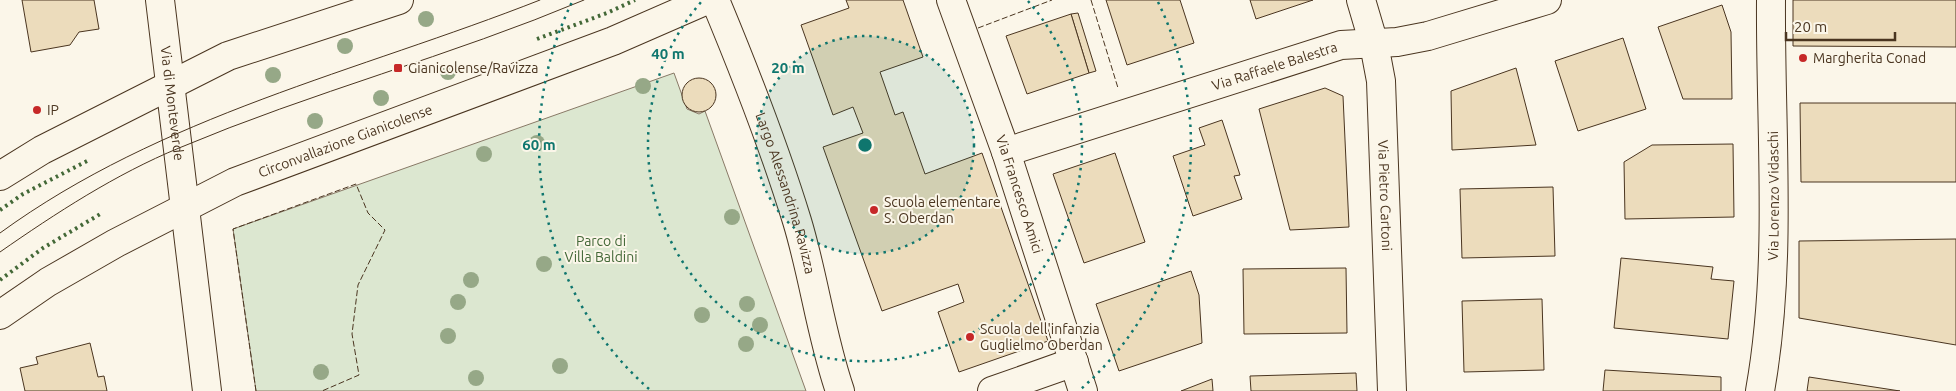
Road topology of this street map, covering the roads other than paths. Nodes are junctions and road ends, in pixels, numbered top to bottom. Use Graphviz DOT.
graph roads {
  1 [pos="160,0"];
  2 [pos="399,0"];
  3 [pos="707,0"];
  4 [pos="715,0"];
  5 [pos="952,0"];
  6 [pos="1361,0"];
  7 [pos="1547,0"];
  8 [pos="1771,0"];
  9 [pos="1374,44"];
  10 [pos="171,83"];
  11 [pos="1006,152"];
  12 [pos="0,176"];
  13 [pos="184,206"];
  14 [pos="0,315"];
  15 [pos="1074,362"];
  16 [pos="207,391"];
  17 [pos="840,391"];
  18 [pos="992,391"];
  19 [pos="1084,391"];
  20 [pos="1392,391"];
  21 [pos="1760,391"];
  1 -- 10 [label="street, Via di Monteverde"];
  2 -- 10 [label="street"];
  3 -- 13 [label="street, Circonvallazione Gianicolense"];
  4 -- 17 [label="street, Largo Alessandrina Ravizza"];
  5 -- 11 [label="street, Via Francesco Amici"];
  6 -- 9 [label="street, Via Pietro Cartoni"];
  7 -- 9 [label="street, Via Raffaele Balestra"];
  8 -- 21 [label="street, Via Lorenzo Vidaschi"];
  9 -- 11 [label="street, Via Raffaele Balestra"];
  9 -- 20 [label="street, Via Pietro Cartoni"];
  10 -- 12 [label="street"];
  10 -- 13 [label="street, Via di Monteverde"];
  11 -- 15 [label="street, Via Francesco Amici"];
  13 -- 14 [label="street, Circonvallazione Gianicolense"];
  13 -- 16 [label="street"];
  15 -- 18 [label="street"];
  15 -- 19 [label="street, Via Francesco Amici"];
}
